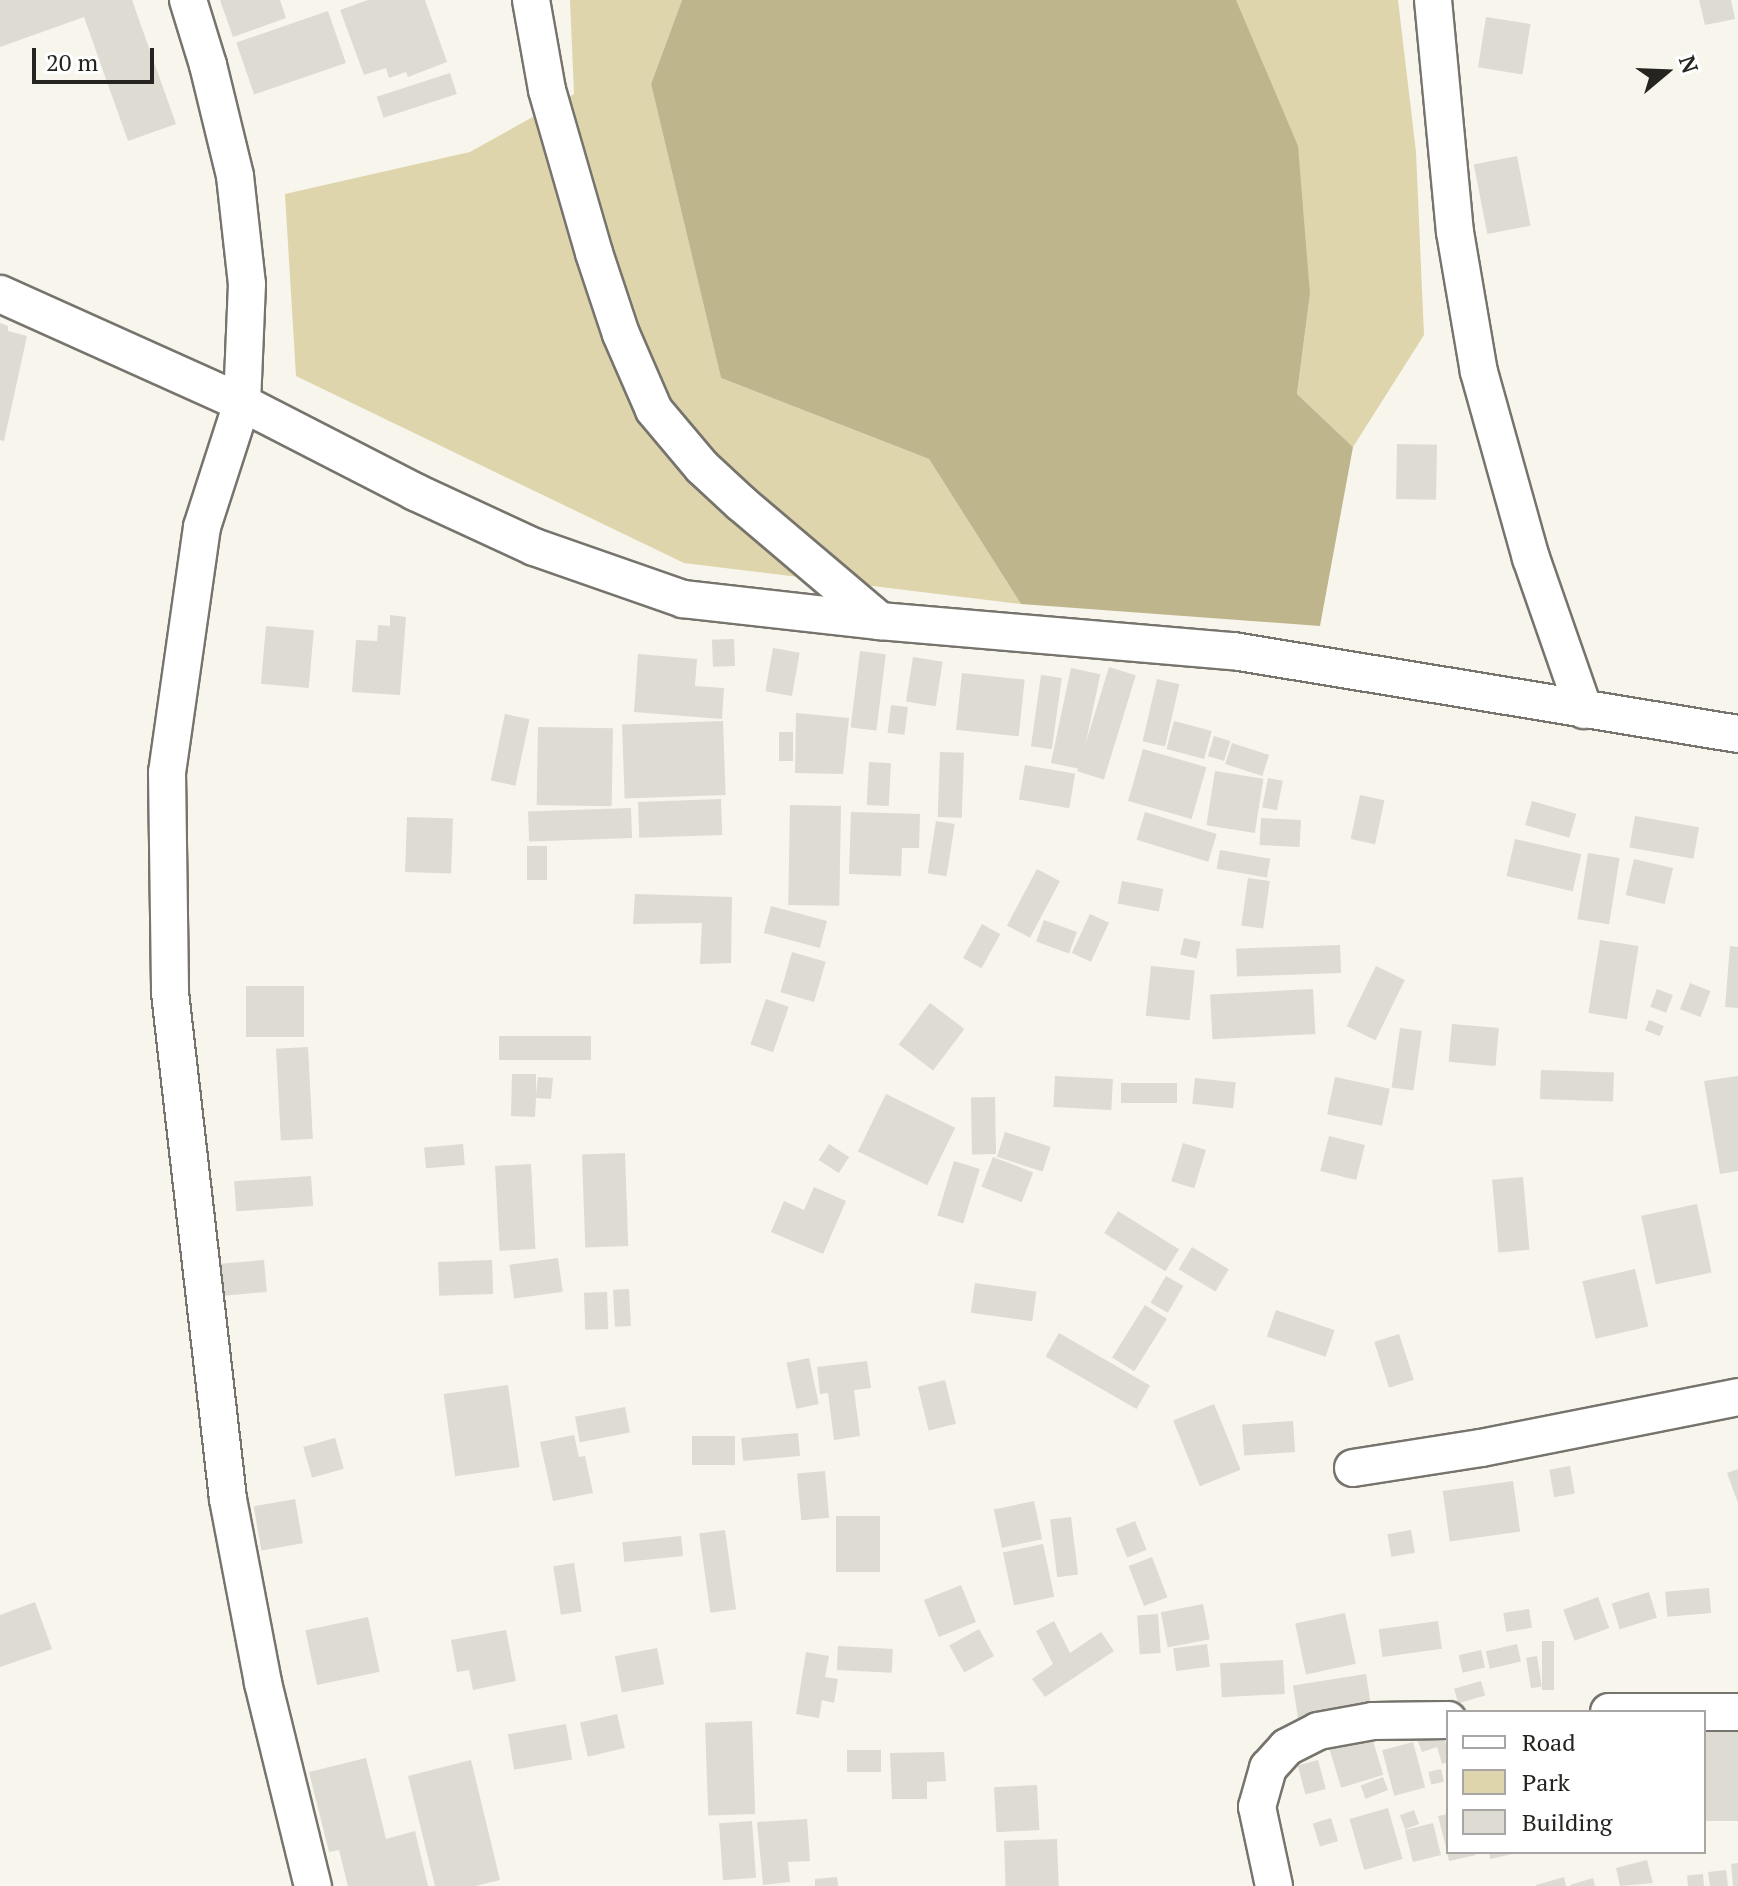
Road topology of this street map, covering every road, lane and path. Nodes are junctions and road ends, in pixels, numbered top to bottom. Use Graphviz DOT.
graph roads {
  1 [pos="188,0"];
  2 [pos="531,0"];
  3 [pos="1433,0"];
  4 [pos="0,294"];
  5 [pos="242,403"];
  6 [pos="880,621"];
  7 [pos="1584,710"];
  8 [pos="1738,734"];
  9 [pos="1738,1397"];
  10 [pos="1353,1468"];
  11 [pos="1649,1710"];
  12 [pos="1692,1710"];
  13 [pos="1706,1711"];
  14 [pos="1738,1712"];
  15 [pos="1446,1720"];
  16 [pos="313,1886"];
  17 [pos="1274,1886"];
  1 -- 5 [label="street"];
  2 -- 6 [label="street"];
  3 -- 7 [label="street"];
  4 -- 5 [label="street"];
  5 -- 6 [label="street"];
  5 -- 16 [label="street"];
  6 -- 7 [label="street"];
  7 -- 8 [label="street"];
  9 -- 10 [label="street"];
  11 -- 12 [label="street"];
  13 -- 14 [label="street"];
  15 -- 17 [label="street"];
}
